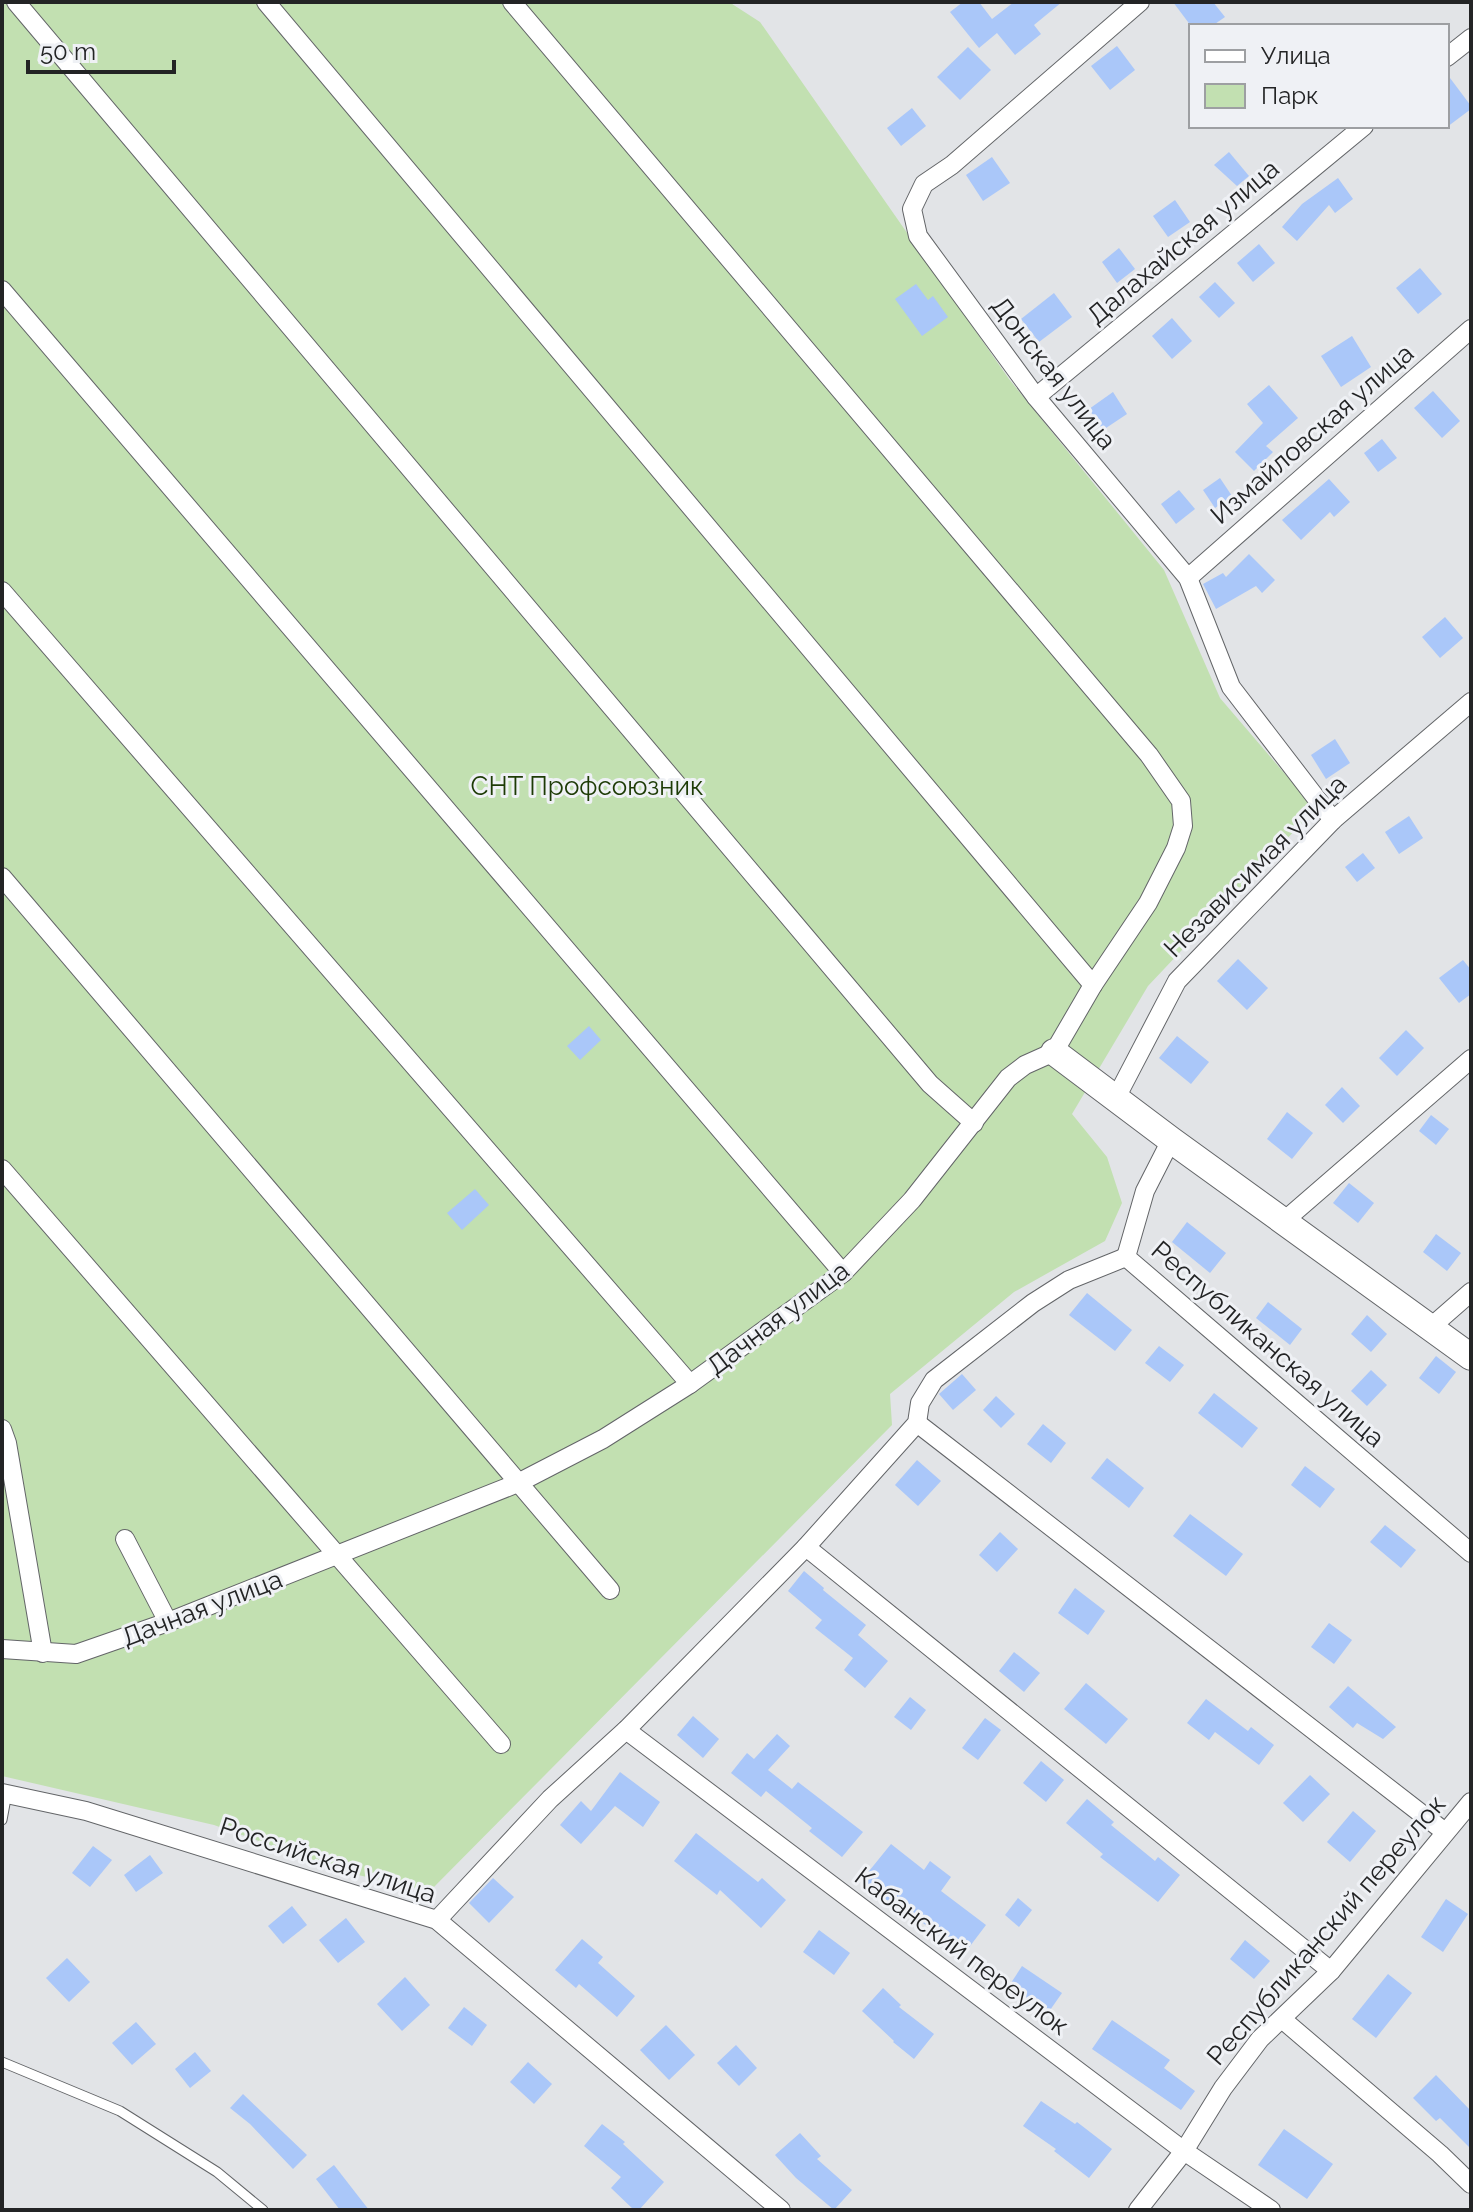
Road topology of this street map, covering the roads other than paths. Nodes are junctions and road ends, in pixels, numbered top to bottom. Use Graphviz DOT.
graph roads {
  1 [pos="16,2"];
  2 [pos="266,2"];
  3 [pos="538,2"];
  4 [pos="1140,2"];
  5 [pos="518,9"];
  6 [pos="1471,38"];
  7 [pos="1449,55"];
  8 [pos="1362,128"];
  9 [pos="2,290"];
  10 [pos="1471,329"];
  11 [pos="1036,397"];
  12 [pos="1188,578"];
  13 [pos="2,591"];
  14 [pos="1471,702"];
  15 [pos="1333,820"];
  16 [pos="2,877"];
  17 [pos="1093,985"];
  18 [pos="1054,1052"];
  19 [pos="1471,1059"];
  20 [pos="1116,1098"];
  21 [pos="974,1123"];
  22 [pos="1171,1140"];
  23 [pos="2,1169"];
  24 [pos="1284,1221"];
  25 [pos="1126,1257"];
  26 [pos="843,1273"];
  27 [pos="1471,1292"];
  28 [pos="1431,1327"];
  29 [pos="1471,1357"];
  30 [pos="690,1384"];
  31 [pos="917,1423"];
  32 [pos="2,1429"];
  33 [pos="518,1483"];
  34 [pos="125,1539"];
  35 [pos="806,1547"];
  36 [pos="1471,1553"];
  37 [pos="339,1555"];
  38 [pos="610,1590"];
  39 [pos="168,1622"];
  40 [pos="2,1649"];
  41 [pos="43,1653"];
  42 [pos="626,1730"];
  43 [pos="501,1744"];
  44 [pos="5,1793"];
  45 [pos="1471,1802"];
  46 [pos="2,1820"];
  47 [pos="1445,1832"];
  48 [pos="437,1920"];
  49 [pos="1331,1971"];
  50 [pos="1282,2019"];
  51 [pos="2,2062"];
  52 [pos="1184,2151"];
  53 [pos="1471,2184"];
  54 [pos="263,2210"];
  55 [pos="781,2210"];
  56 [pos="1138,2210"];
  57 [pos="1271,2210"];
  1 -- 21 [label="street"];
  2 -- 17 [label="street"];
  3 -- 5 [label="street"];
  4 -- 11 [label="street, Донская улица"];
  5 -- 17 [label="street"];
  6 -- 7 [label="street"];
  8 -- 11 [label="street, Далахайская улица"];
  9 -- 26 [label="street"];
  10 -- 12 [label="street, Измайловская улица"];
  11 -- 12 [label="street, Донская улица"];
  12 -- 15 [label="street, Донская улица"];
  13 -- 30 [label="street"];
  14 -- 15 [label="street, Независимая улица"];
  15 -- 20 [label="street, Независимая улица"];
  16 -- 33 [label="street"];
  17 -- 18 [label="street"];
  18 -- 20 [label="street"];
  18 -- 21 [label="street, Дачная улица"];
  19 -- 24 [label="street"];
  20 -- 22 [label="street"];
  21 -- 26 [label="street, Дачная улица"];
  22 -- 24 [label="street"];
  22 -- 25 [label="street, Республиканская улица"];
  23 -- 37 [label="street"];
  24 -- 28 [label="street"];
  25 -- 31 [label="street"];
  25 -- 36 [label="street, Республиканская улица"];
  26 -- 30 [label="street, Дачная улица"];
  27 -- 28 [label="street"];
  28 -- 29 [label="street"];
  30 -- 33 [label="street, Дачная улица"];
  31 -- 35 [label="street"];
  31 -- 47 [label="street"];
  32 -- 41 [label="street"];
  33 -- 37 [label="street, Дачная улица"];
  33 -- 38 [label="street"];
  34 -- 39 [label="street"];
  35 -- 42 [label="street"];
  35 -- 49 [label="street"];
  37 -- 39 [label="street, Дачная улица"];
  37 -- 43 [label="street"];
  39 -- 41 [label="street, Дачная улица"];
  40 -- 41 [label="street, Дачная улица"];
  42 -- 48 [label="street"];
  42 -- 52 [label="street, Кабанский переулок"];
  44 -- 46 [label="lane"];
  44 -- 48 [label="street, Российская улица"];
  45 -- 47 [label="street, Республиканский переулок"];
  47 -- 49 [label="street, Республиканский переулок"];
  48 -- 55 [label="street, Российская улица"];
  49 -- 50 [label="street, Республиканский переулок"];
  50 -- 52 [label="street, Республиканский переулок"];
  50 -- 53 [label="street"];
  51 -- 54 [label="lane"];
  52 -- 56 [label="street, Республиканский переулок"];
  52 -- 57 [label="street, Кабанский переулок"];
}
